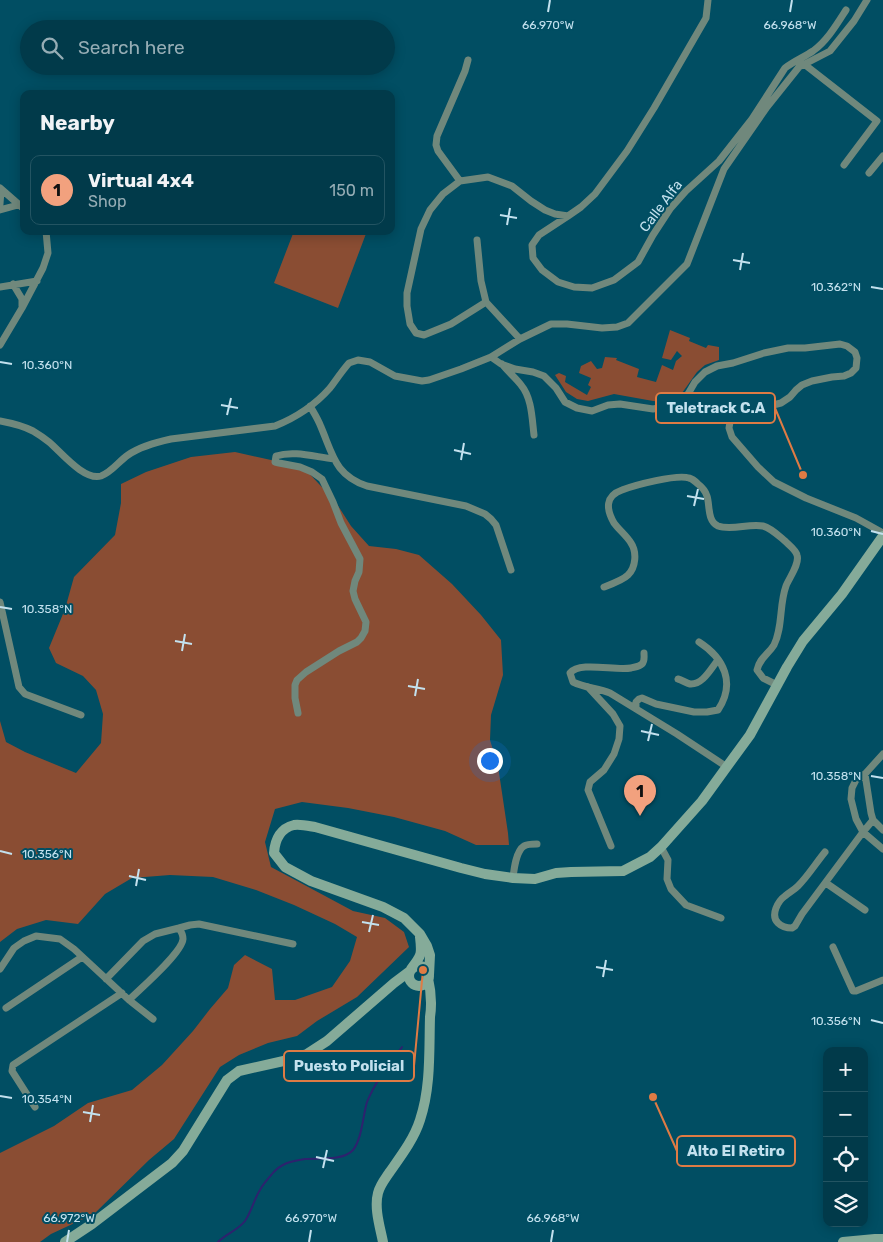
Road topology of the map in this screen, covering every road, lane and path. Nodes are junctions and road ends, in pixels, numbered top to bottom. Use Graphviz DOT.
graph roads {
  1 [pos="708,0"];
  2 [pos="867,0"];
  3 [pos="846,10"];
  4 [pos="468,60"];
  5 [pos="804,64"];
  6 [pos="880,123"];
  7 [pos="883,156"];
  8 [pos="844,165"];
  9 [pos="869,173"];
  10 [pos="460,182"];
  11 [pos="1,189"];
  12 [pos="0,204"];
  13 [pos="20,206"];
  14 [pos="20,207"];
  15 [pos="0,210"];
  16 [pos="568,216"];
  17 [pos="48,235"];
  18 [pos="477,240"];
  19 [pos="37,281"];
  20 [pos="13,284"];
  21 [pos="0,286"];
  22 [pos="486,302"];
  23 [pos="22,308"];
  24 [pos="520,339"];
  25 [pos="0,345"];
  26 [pos="491,357"];
  27 [pos="501,364"];
  28 [pos="310,406"];
  29 [pos="0,421"];
  30 [pos="534,435"];
  31 [pos="334,460"];
  32 [pos="883,535"];
  33 [pos="511,570"];
  34 [pos="604,587"];
  35 [pos="0,602"];
  36 [pos="698,642"];
  37 [pos="644,653"];
  38 [pos="718,660"];
  39 [pos="678,679"];
  40 [pos="778,685"];
  41 [pos="588,687"];
  42 [pos="636,708"];
  43 [pos="298,713"];
  44 [pos="81,715"];
  45 [pos="883,754"];
  46 [pos="727,767"];
  47 [pos="865,774"];
  48 [pos="873,820"];
  49 [pos="883,830"];
  50 [pos="863,832"];
  51 [pos="537,844"];
  52 [pos="611,846"];
  53 [pos="662,847"];
  54 [pos="883,849"];
  55 [pos="825,852"];
  56 [pos="512,878"];
  57 [pos="826,883"];
  58 [pos="865,910"];
  59 [pos="721,918"];
  60 [pos="179,928"];
  61 [pos="420,934"];
  62 [pos="293,944"];
  63 [pos="833,947"];
  64 [pos="82,957"];
  65 [pos="0,969"];
  66 [pos="410,970"];
  67 [pos="429,976"];
  68 [pos="106,979"];
  69 [pos="883,980"];
  70 [pos="394,983"];
  71 [pos="414,984"];
  72 [pos="122,994"];
  73 [pos="129,1000"];
  74 [pos="6,1008"];
  75 [pos="430,1017"];
  76 [pos="153,1019"];
  77 [pos="35,1106"];
  78 [pos="883,1240"];
  79 [pos="65,1242"];
  80 [pos="383,1242"];
  81 [pos="843,1242"];
  1 -- 16 [label="street, Calle Alfa"];
  2 -- 5 [label="street"];
  3 -- 16 [label="street, Calle Alfa"];
  4 -- 10 [label="street"];
  5 -- 6 [label="street"];
  5 -- 24 [label="street"];
  6 -- 8 [label="street"];
  7 -- 9 [label="street"];
  10 -- 16 [label="street"];
  10 -- 22 [label="street"];
  11 -- 12 [label="street"];
  11 -- 13 [label="street"];
  14 -- 15 [label="street"];
  17 -- 19 [label="street"];
  18 -- 22 [label="street"];
  19 -- 20 [label="street"];
  19 -- 23 [label="street"];
  20 -- 21 [label="street"];
  20 -- 23 [label="street"];
  22 -- 24 [label="street"];
  23 -- 25 [label="street"];
  24 -- 26 [label="street"];
  26 -- 27 [label="street"];
  26 -- 28 [label="street"];
  27 -- 30 [label="street"];
  27 -- 32 [label="street"];
  28 -- 29 [label="street"];
  28 -- 31 [label="street"];
  31 -- 33 [label="street"];
  31 -- 43 [label="street"];
  32 -- 40 [label="street"];
  34 -- 40 [label="street"];
  35 -- 44 [label="street"];
  36 -- 38 [label="street"];
  37 -- 41 [label="street"];
  38 -- 39 [label="street"];
  38 -- 42 [label="street"];
  40 -- 46 [label="street"];
  41 -- 42 [label="street"];
  41 -- 52 [label="street"];
  42 -- 46 [label="street"];
  45 -- 47 [label="street"];
  46 -- 53 [label="street"];
  47 -- 48 [label="street"];
  47 -- 50 [label="street"];
  48 -- 49 [label="street"];
  48 -- 50 [label="street"];
  50 -- 54 [label="street"];
  50 -- 57 [label="street"];
  51 -- 56 [label="street"];
  53 -- 56 [label="street"];
  53 -- 59 [label="street"];
  55 -- 57 [label="street"];
  56 -- 61 [label="street"];
  57 -- 58 [label="street"];
  60 -- 62 [label="street"];
  60 -- 68 [label="street"];
  60 -- 73 [label="street"];
  61 -- 66 [label="street"];
  61 -- 67 [label="street"];
  63 -- 69 [label="street"];
  64 -- 65 [label="street"];
  64 -- 68 [label="street"];
  64 -- 74 [label="street"];
  66 -- 67 [label="street"];
  66 -- 70 [label="street"];
  66 -- 71 [label="street"];
  67 -- 71 [label="street"];
  67 -- 75 [label="street"];
  68 -- 72 [label="street"];
  70 -- 71 [label="street"];
  70 -- 79 [label="street"];
  71 -- 75 [label="street"];
  72 -- 73 [label="street"];
  72 -- 77 [label="street"];
  73 -- 76 [label="street"];
  75 -- 80 [label="street"];
  78 -- 81 [label="street"];
}
